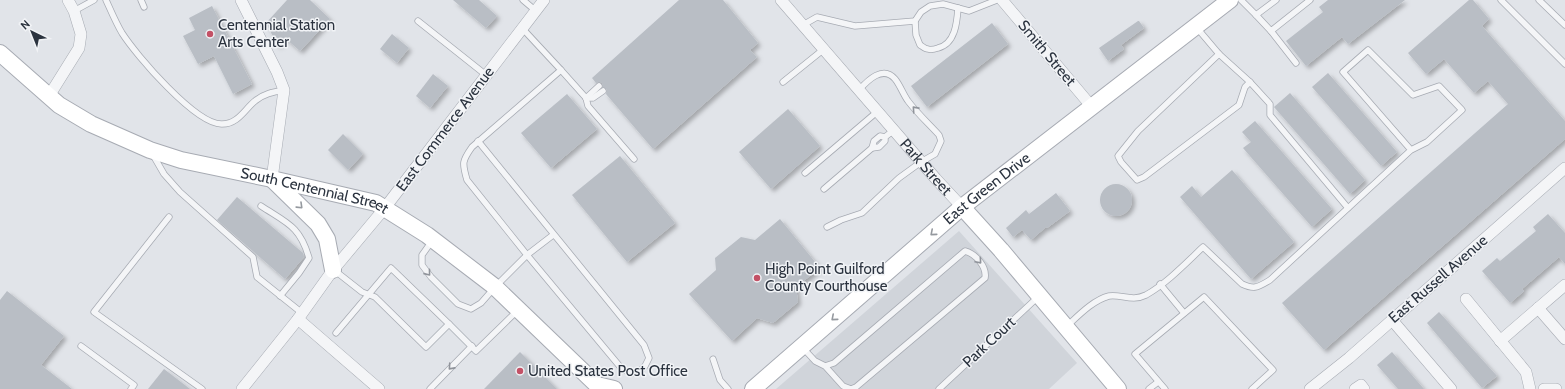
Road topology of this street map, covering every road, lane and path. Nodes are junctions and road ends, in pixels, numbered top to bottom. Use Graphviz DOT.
graph roads {
  1 [pos="68,0"];
  2 [pos="94,0"];
  3 [pos="106,0"];
  4 [pos="140,0"];
  5 [pos="241,0"];
  6 [pos="523,0"];
  7 [pos="544,0"];
  8 [pos="781,0"];
  9 [pos="997,0"];
  10 [pos="1002,0"];
  11 [pos="1241,0"];
  12 [pos="1276,0"];
  13 [pos="1310,0"];
  14 [pos="1501,0"];
  15 [pos="1539,0"];
  16 [pos="1223,2"];
  17 [pos="144,7"];
  18 [pos="958,8"];
  19 [pos="74,11"];
  20 [pos="536,11"];
  21 [pos="1256,15"];
  22 [pos="418,21"];
  23 [pos="915,21"];
  24 [pos="803,25"];
  25 [pos="1565,25"];
  26 [pos="1196,26"];
  27 [pos="522,28"];
  28 [pos="1271,31"];
  29 [pos="824,49"];
  30 [pos="0,53"];
  31 [pos="1219,54"];
  32 [pos="1296,63"];
  33 [pos="1565,64"];
  34 [pos="562,70"];
  35 [pos="486,76"];
  36 [pos="783,82"];
  37 [pos="1250,82"];
  38 [pos="599,86"];
  39 [pos="284,90"];
  40 [pos="859,90"];
  41 [pos="603,92"];
  42 [pos="49,96"];
  43 [pos="586,98"];
  44 [pos="1092,107"];
  45 [pos="878,111"];
  46 [pos="889,133"];
  47 [pos="478,141"];
  48 [pos="150,150"];
  49 [pos="1411,150"];
  50 [pos="634,159"];
  51 [pos="922,162"];
  52 [pos="1565,168"];
  53 [pos="805,173"];
  54 [pos="272,179"];
  55 [pos="824,189"];
  56 [pos="261,206"];
  57 [pos="962,207"];
  58 [pos="1348,208"];
  59 [pos="384,209"];
  60 [pos="169,217"];
  61 [pos="827,227"];
  62 [pos="553,235"];
  63 [pos="433,240"];
  64 [pos="527,255"];
  65 [pos="333,270"];
  66 [pos="1160,284"];
  67 [pos="1565,284"];
  68 [pos="495,287"];
  69 [pos="368,294"];
  70 [pos="1039,295"];
  71 [pos="280,296"];
  72 [pos="1466,299"];
  73 [pos="1538,308"];
  74 [pos="518,309"];
  75 [pos="1184,313"];
  76 [pos="300,316"];
  77 [pos="1392,320"];
  78 [pos="449,324"];
  79 [pos="1066,327"];
  80 [pos="336,333"];
  81 [pos="1565,339"];
  82 [pos="1500,341"];
  83 [pos="81,346"];
  84 [pos="472,346"];
  85 [pos="802,346"];
  86 [pos="713,359"];
  87 [pos="825,366"];
  88 [pos="1158,382"];
  89 [pos="598,387"];
  90 [pos="131,389"];
  91 [pos="202,389"];
  92 [pos="242,389"];
  93 [pos="379,389"];
  94 [pos="430,389"];
  95 [pos="614,389"];
  96 [pos="728,389"];
  97 [pos="753,389"];
  98 [pos="851,389"];
  99 [pos="939,389"];
  100 [pos="1118,389"];
  101 [pos="1149,389"];
  102 [pos="1164,389"];
  103 [pos="1252,389"];
  104 [pos="1310,389"];
  105 [pos="1355,389"];
  106 [pos="1364,389"];
  107 [pos="1451,389"];
  108 [pos="1530,389"];
  109 [pos="1544,389"];
  110 [pos="1556,389"];
  1 -- 19 [label="street"];
  2 -- 19 [label="lane"];
  3 -- 39 [label="lane"];
  4 -- 17 [label="lane"];
  5 -- 39 [label="street"];
  6 -- 20 [label="lane"];
  7 -- 20 [label="street, East Commerce Avenue"];
  8 -- 24 [label="street, Park Street"];
  9 -- 18 [label="lane"];
  10 -- 44 [label="street, Smith Street"];
  11 -- 21 [label="lane"];
  12 -- 21 [label="lane"];
  13 -- 28 [label="lane"];
  14 -- 33 [label="lane"];
  15 -- 25 [label="lane"];
  16 -- 26 [label="main road, East Green Drive"];
  18 -- 23 [label="lane"];
  18 -- 23 [label="lane"];
  19 -- 42 [label="street"];
  20 -- 27 [label="street, East Commerce Avenue"];
  21 -- 28 [label="lane"];
  22 -- 35 [label="lane"];
  23 -- 24 [label="lane"];
  24 -- 29 [label="street, Park Street"];
  26 -- 31 [label="lane"];
  26 -- 44 [label="main road, East Green Drive"];
  27 -- 34 [label="lane"];
  27 -- 35 [label="street, East Commerce Avenue"];
  28 -- 32 [label="lane"];
  29 -- 36 [label="lane"];
  29 -- 40 [label="street, Park Street"];
  30 -- 42 [label="main road, South Centennial Street"];
  31 -- 37 [label="lane"];
  31 -- 37 [label="lane"];
  34 -- 43 [label="lane"];
  34 -- 47 [label="lane"];
  35 -- 59 [label="street, East Commerce Avenue"];
  37 -- 58 [label="lane"];
  38 -- 43 [label="lane"];
  39 -- 54 [label="street"];
  40 -- 45 [label="street, Park Street"];
  51 -- 40 [label="lane, one-way"];
  41 -- 43 [label="lane"];
  42 -- 48 [label="main road, South Centennial Street"];
  43 -- 50 [label="lane"];
  44 -- 57 [label="main road, East Green Drive"];
  45 -- 46 [label="street, Park Street"];
  45 -- 53 [label="lane"];
  46 -- 51 [label="street, Park Street"];
  46 -- 55 [label="lane"];
  47 -- 62 [label="lane"];
  47 -- 64 [label="lane"];
  48 -- 54 [label="main road, South Centennial Street"];
  48 -- 71 [label="lane"];
  49 -- 49 [label="lane"];
  49 -- 58 [label="lane"];
  51 -- 57 [label="street, Park Street"];
  51 -- 61 [label="lane"];
  52 -- 77 [label="street, East Russell Avenue"];
  54 -- 59 [label="main road, South Centennial Street"];
  54 -- 65 [label="main road, one-way"];
  56 -- 71 [label="lane"];
  57 -- 70 [label="main road, Park Street"];
  57 -- 85 [label="main road, East Green Drive, one-way"];
  58 -- 66 [label="lane"];
  59 -- 63 [label="main road, South Centennial Street"];
  59 -- 65 [label="street, East Commerce Avenue"];
  60 -- 91 [label="lane"];
  62 -- 64 [label="lane"];
  62 -- 64 [label="lane"];
  63 -- 68 [label="main road, South Centennial Street"];
  63 -- 68 [label="lane, one-way"];
  64 -- 68 [label="lane"];
  65 -- 69 [label="lane"];
  65 -- 76 [label="street, East Commerce Avenue"];
  66 -- 75 [label="lane"];
  66 -- 79 [label="lane"];
  67 -- 73 [label="street"];
  68 -- 74 [label="main road, South Centennial Street"];
  69 -- 78 [label="lane"];
  69 -- 78 [label="lane"];
  69 -- 80 [label="lane"];
  70 -- 79 [label="main road, Park Street"];
  70 -- 99 [label="lane, Park Court"];
  71 -- 76 [label="lane"];
  72 -- 82 [label="street"];
  73 -- 81 [label="street"];
  73 -- 82 [label="street"];
  74 -- 84 [label="lane"];
  74 -- 89 [label="main road, South Centennial Street"];
  75 -- 88 [label="lane"];
  75 -- 103 [label="lane"];
  76 -- 92 [label="street, East Commerce Avenue"];
  76 -- 93 [label="street"];
  77 -- 104 [label="street, East Russell Avenue"];
  77 -- 107 [label="street"];
  78 -- 84 [label="lane"];
  79 -- 100 [label="main road, Park Street"];
  82 -- 108 [label="street"];
  83 -- 90 [label="lane"];
  84 -- 94 [label="lane, one-way"];
  85 -- 87 [label="lane"];
  85 -- 97 [label="main road, East Green Drive"];
  86 -- 96 [label="lane"];
  87 -- 98 [label="lane"];
  87 -- 98 [label="lane, one-way"];
  88 -- 101 [label="lane"];
  88 -- 102 [label="lane"];
  89 -- 95 [label="main road, South Centennial Street"];
  105 -- 106 [label="street"];
  109 -- 110 [label="street"];
}
